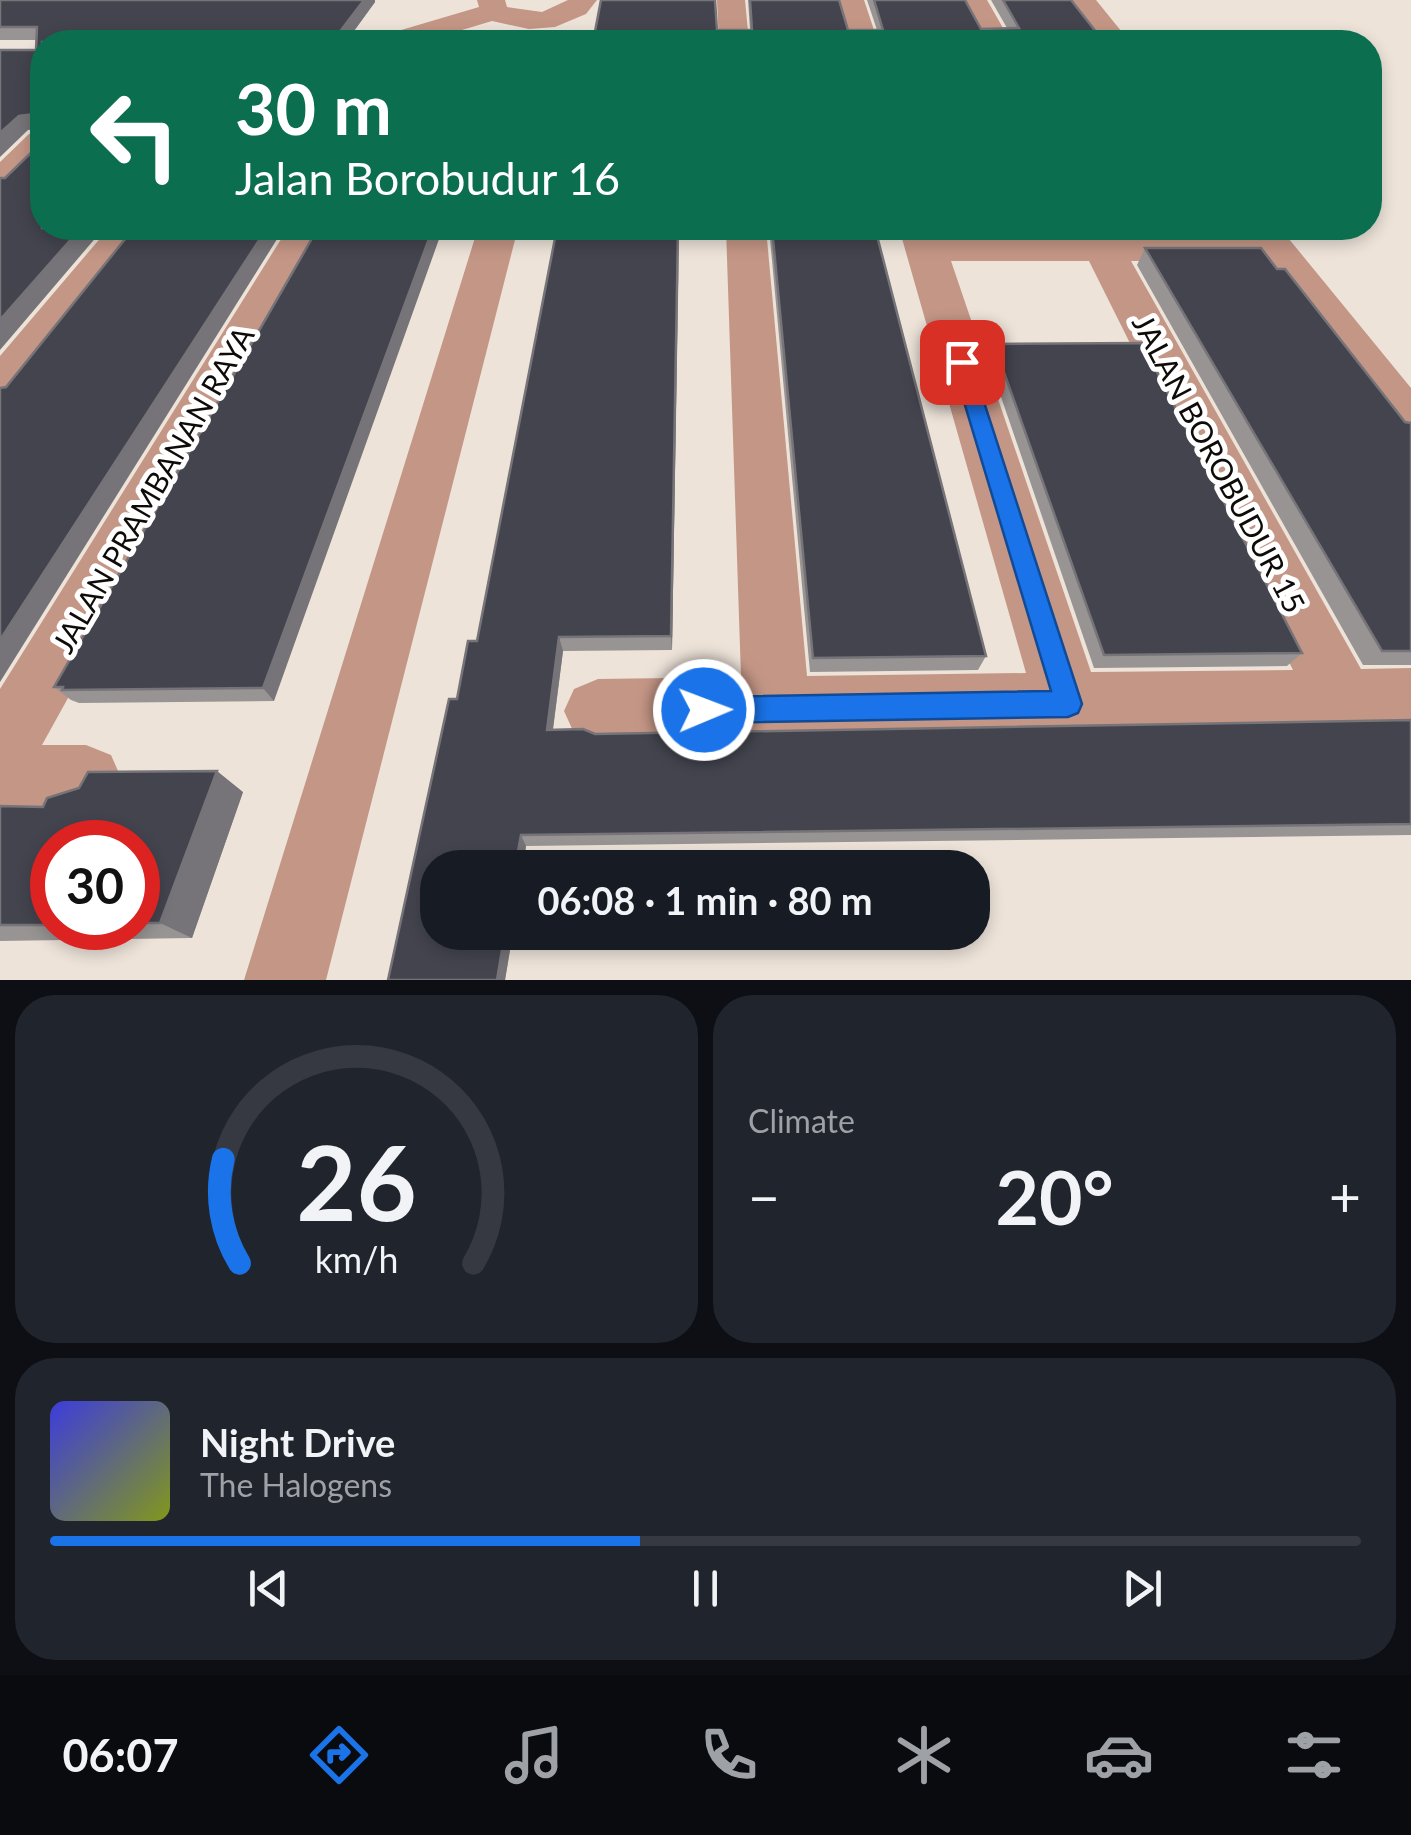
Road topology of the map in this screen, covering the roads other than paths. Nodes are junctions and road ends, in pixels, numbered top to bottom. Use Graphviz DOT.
graph roads {
  1 [pos="730,0"];
  2 [pos="850,0"];
  3 [pos="974,0"];
  4 [pos="1082,0"];
  5 [pos="500,10"];
  6 [pos="564,20"];
  7 [pos="434,30"];
  8 [pos="468,30"];
  9 [pos="733,30"];
  10 [pos="859,30"];
  11 [pos="990,30"];
  12 [pos="1106,30"];
  13 [pos="30,153"];
  14 [pos="0,182"];
  15 [pos="120,240"];
  16 [pos="301,240"];
  17 [pos="495,240"];
  18 [pos="747,240"];
  19 [pos="924,240"];
  20 [pos="1099,240"];
  21 [pos="1270,240"];
  22 [pos="0,388"];
  23 [pos="1411,423"];
  24 [pos="1411,699"];
  25 [pos="1343,700"];
  26 [pos="1068,704"];
  27 [pos="776,709"];
  28 [pos="598,711"];
  29 [pos="0,752"];
  30 [pos="0,780"];
  31 [pos="86,780"];
  32 [pos="285,980"];
  1 -- 9 [label="street"];
  2 -- 10 [label="street"];
  3 -- 11 [label="street"];
  4 -- 12 [label="street"];
  5 -- 6 [label="street"];
  5 -- 7 [label="street"];
  5 -- 8 [label="street"];
  13 -- 14 [label="street"];
  15 -- 22 [label="street"];
  16 -- 29 [label="street, JALAN PRAMBANAN RAYA"];
  17 -- 32 [label="street"];
  18 -- 27 [label="street"];
  19 -- 26 [label="street"];
  20 -- 25 [label="street, JALAN BOROBUDUR 15"];
  21 -- 23 [label="street"];
  24 -- 25 [label="street"];
  25 -- 26 [label="street"];
  26 -- 27 [label="street"];
  27 -- 28 [label="street"];
  30 -- 31 [label="street"];
}
